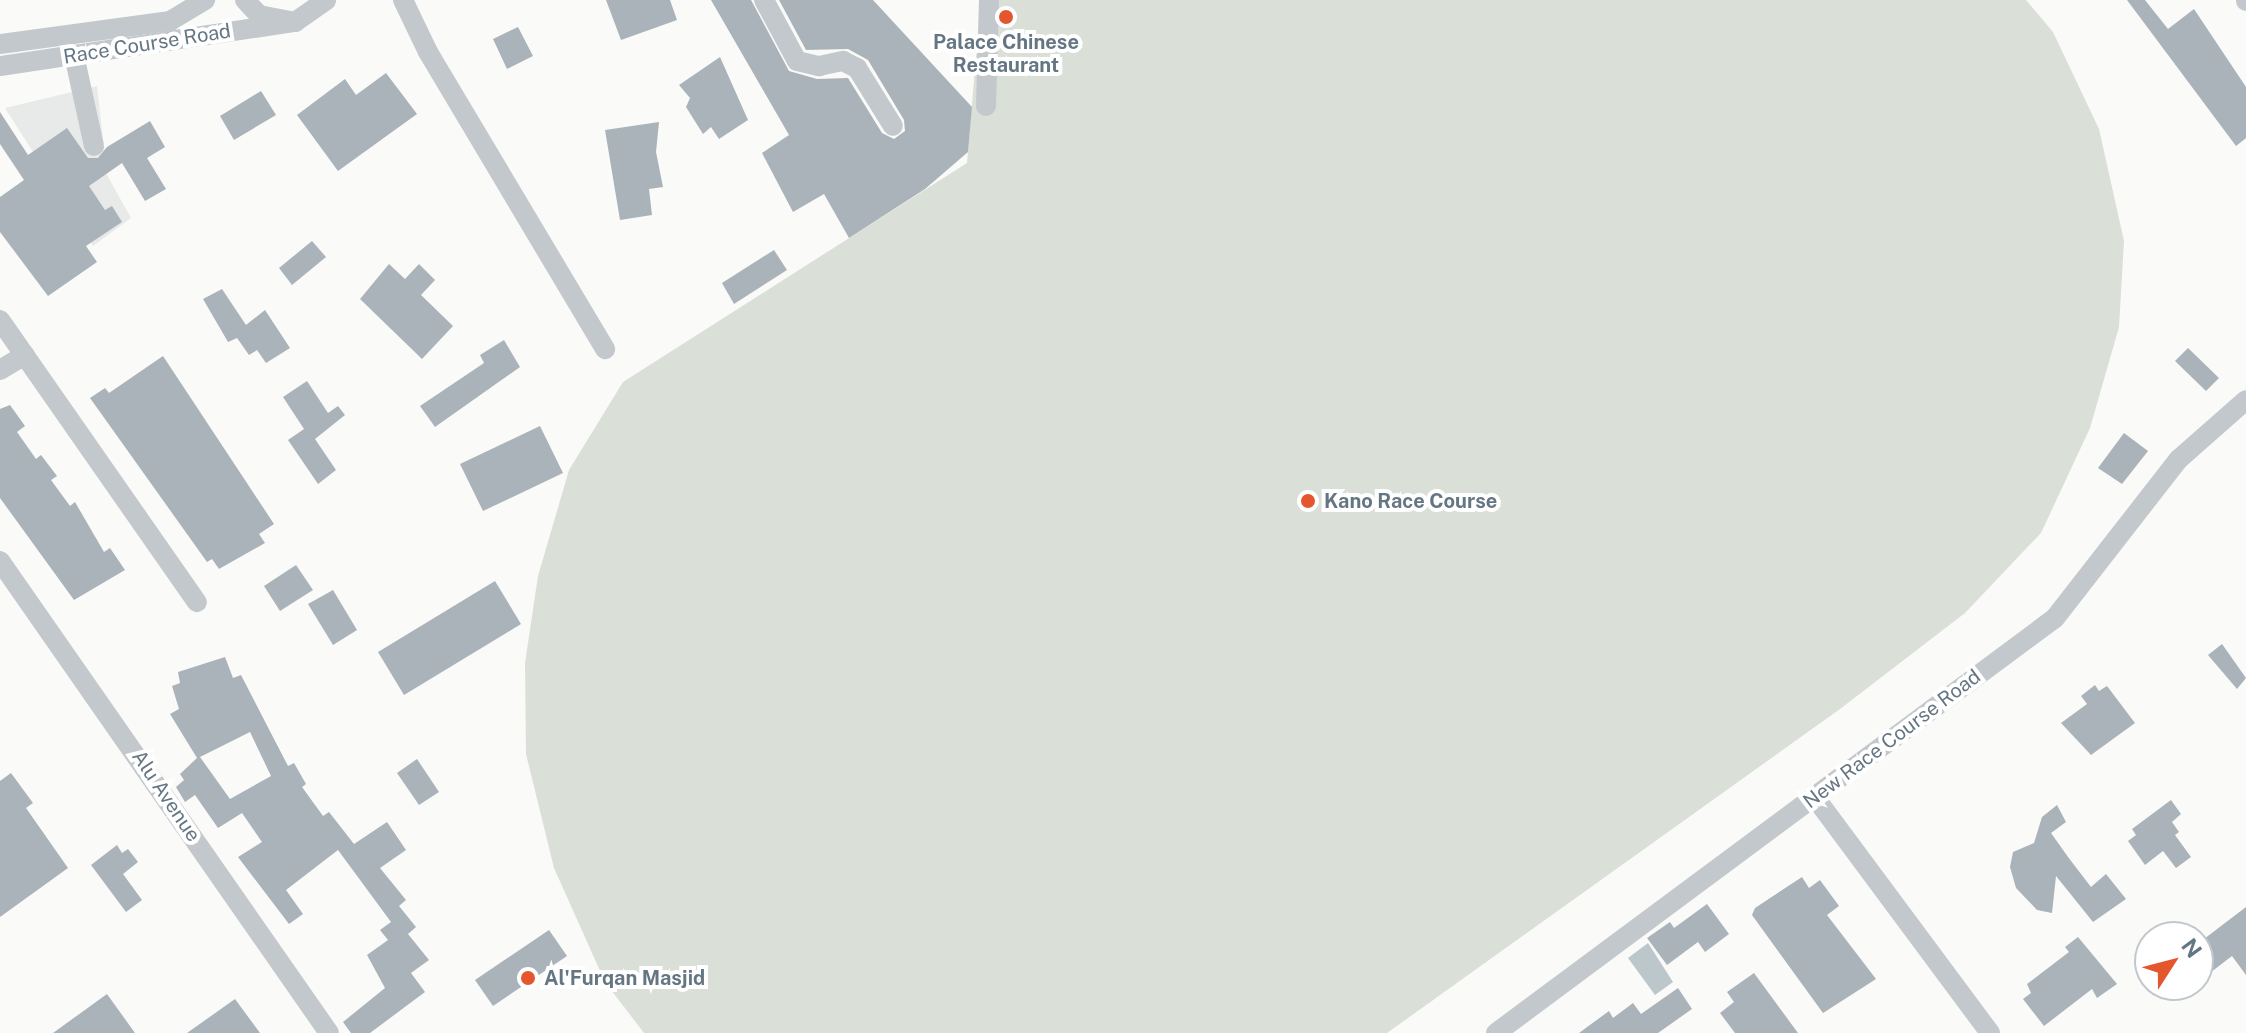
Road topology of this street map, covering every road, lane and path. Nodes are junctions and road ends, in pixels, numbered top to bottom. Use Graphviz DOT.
graph roads {
  1 [pos="205,0"];
  2 [pos="245,0"];
  3 [pos="326,0"];
  4 [pos="403,0"];
  5 [pos="764,0"];
  6 [pos="989,0"];
  7 [pos="295,22"];
  8 [pos="0,44"];
  9 [pos="74,55"];
  10 [pos="0,66"];
  11 [pos="986,106"];
  12 [pos="893,126"];
  13 [pos="94,146"];
  14 [pos="0,320"];
  15 [pos="605,349"];
  16 [pos="25,355"];
  17 [pos="0,370"];
  18 [pos="2246,400"];
  19 [pos="0,561"];
  20 [pos="197,602"];
  21 [pos="1814,796"];
  22 [pos="1508,1029"];
  23 [pos="329,1033"];
  24 [pos="1990,1033"];
  1 -- 8 [label="street, Race Course Road"];
  2 -- 7 [label="street"];
  3 -- 7 [label="street"];
  4 -- 15 [label="street"];
  5 -- 12 [label="street"];
  6 -- 11 [label="street"];
  7 -- 9 [label="street, Race Course Road"];
  9 -- 10 [label="street, Race Course Road"];
  9 -- 13 [label="street"];
  14 -- 16 [label="street"];
  16 -- 17 [label="street"];
  16 -- 20 [label="street"];
  18 -- 21 [label="street, New Race Course Road"];
  19 -- 23 [label="street, Alu Avenue"];
  21 -- 22 [label="street, New Race Course Road"];
  21 -- 24 [label="street"];
}
